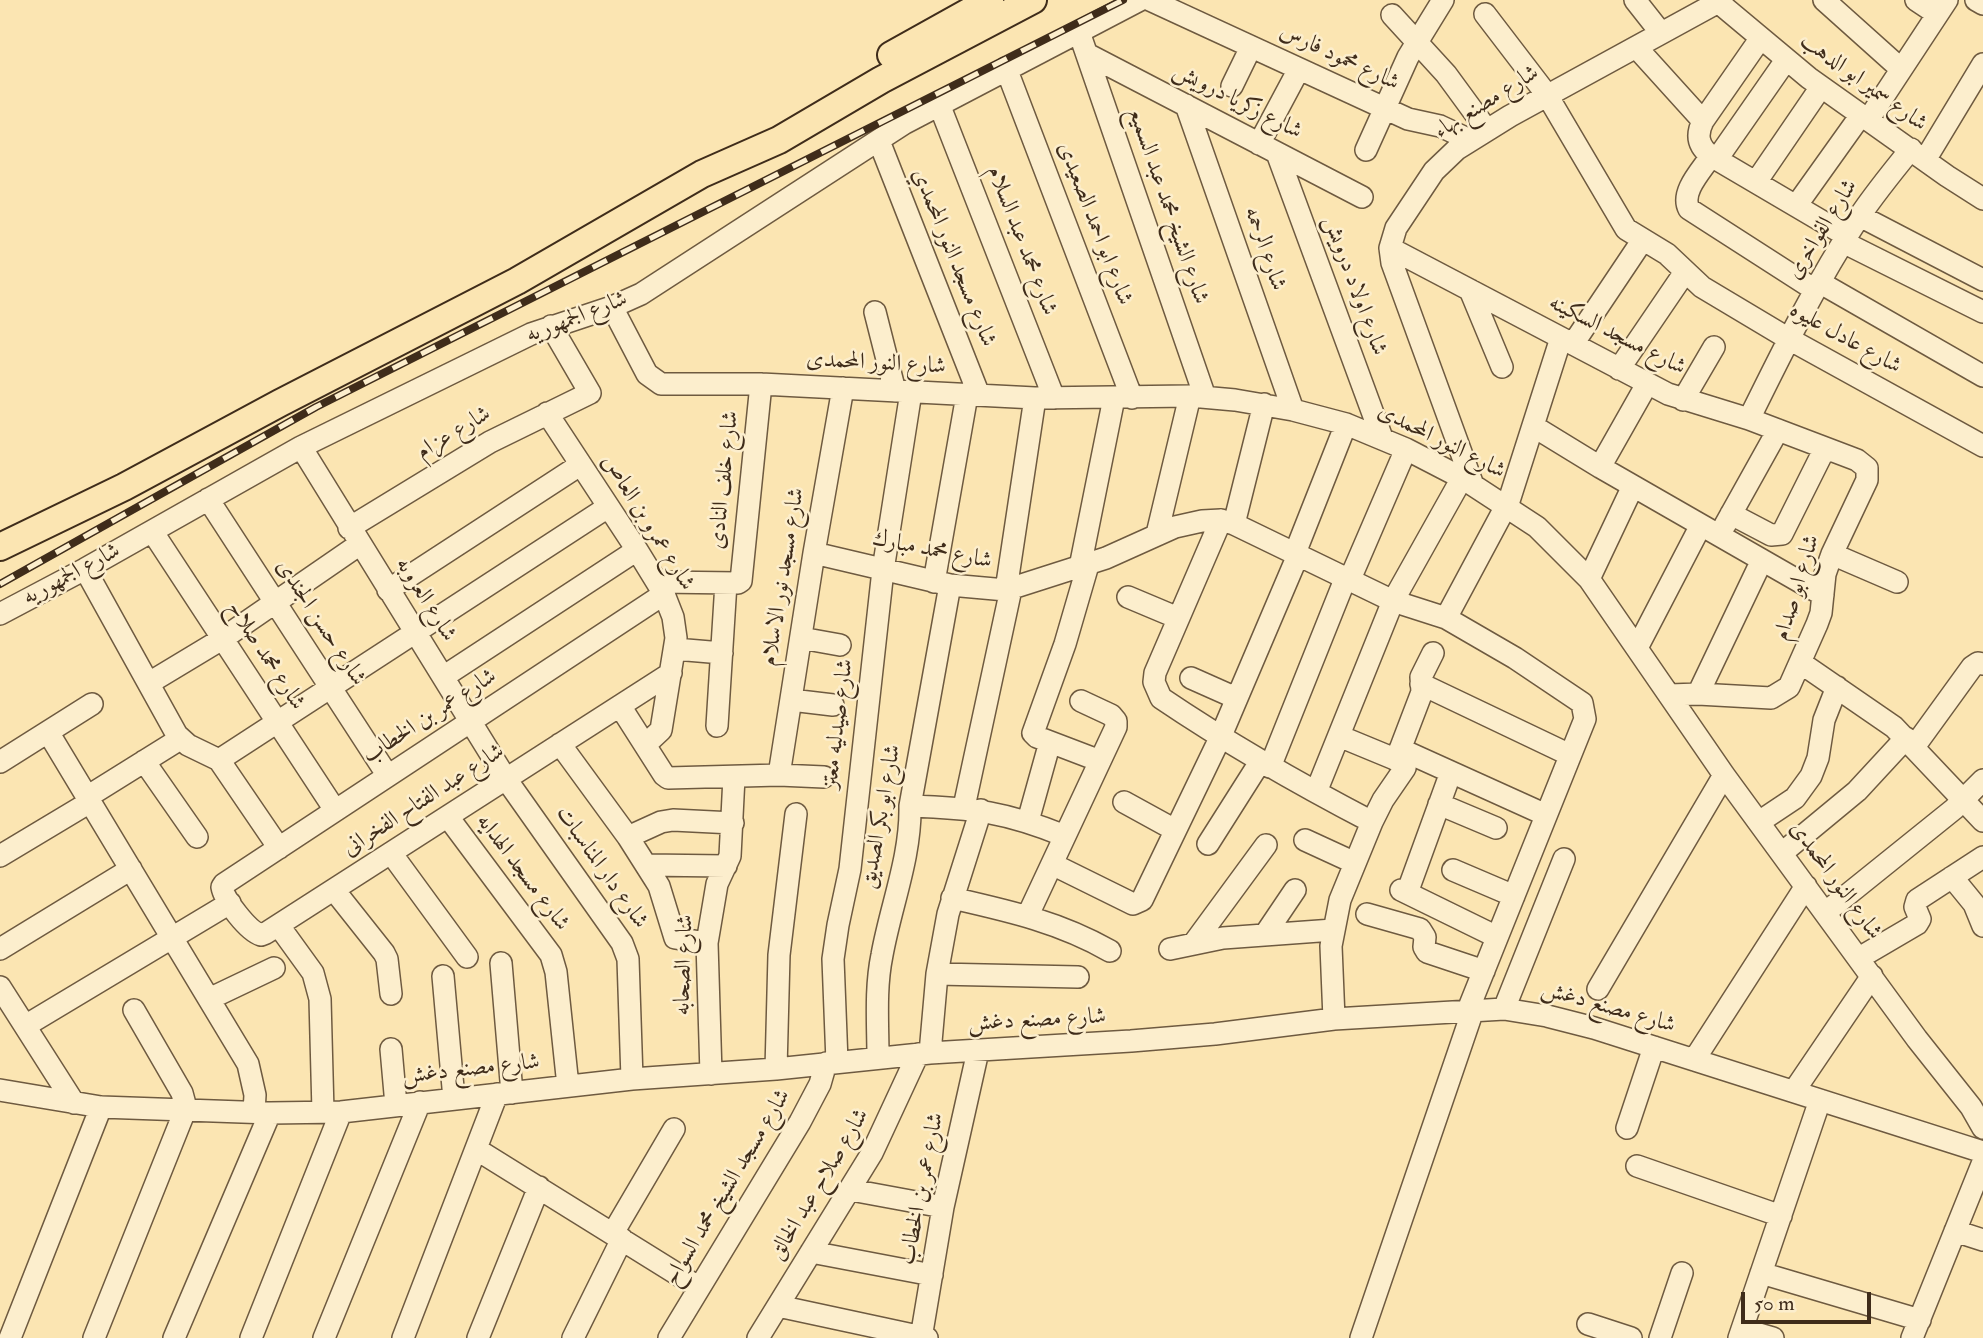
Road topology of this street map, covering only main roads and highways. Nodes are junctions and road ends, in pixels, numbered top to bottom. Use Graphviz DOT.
graph roads {
  1 [pos="990,0"];
  2 [pos="1033,0"];
  3 [pos="943,37"];
  4 [pos="0,547"];
  1 -- 3 [label="main road"];
  2 -- 3 [label="main road"];
  3 -- 4 [label="main road"];
}
